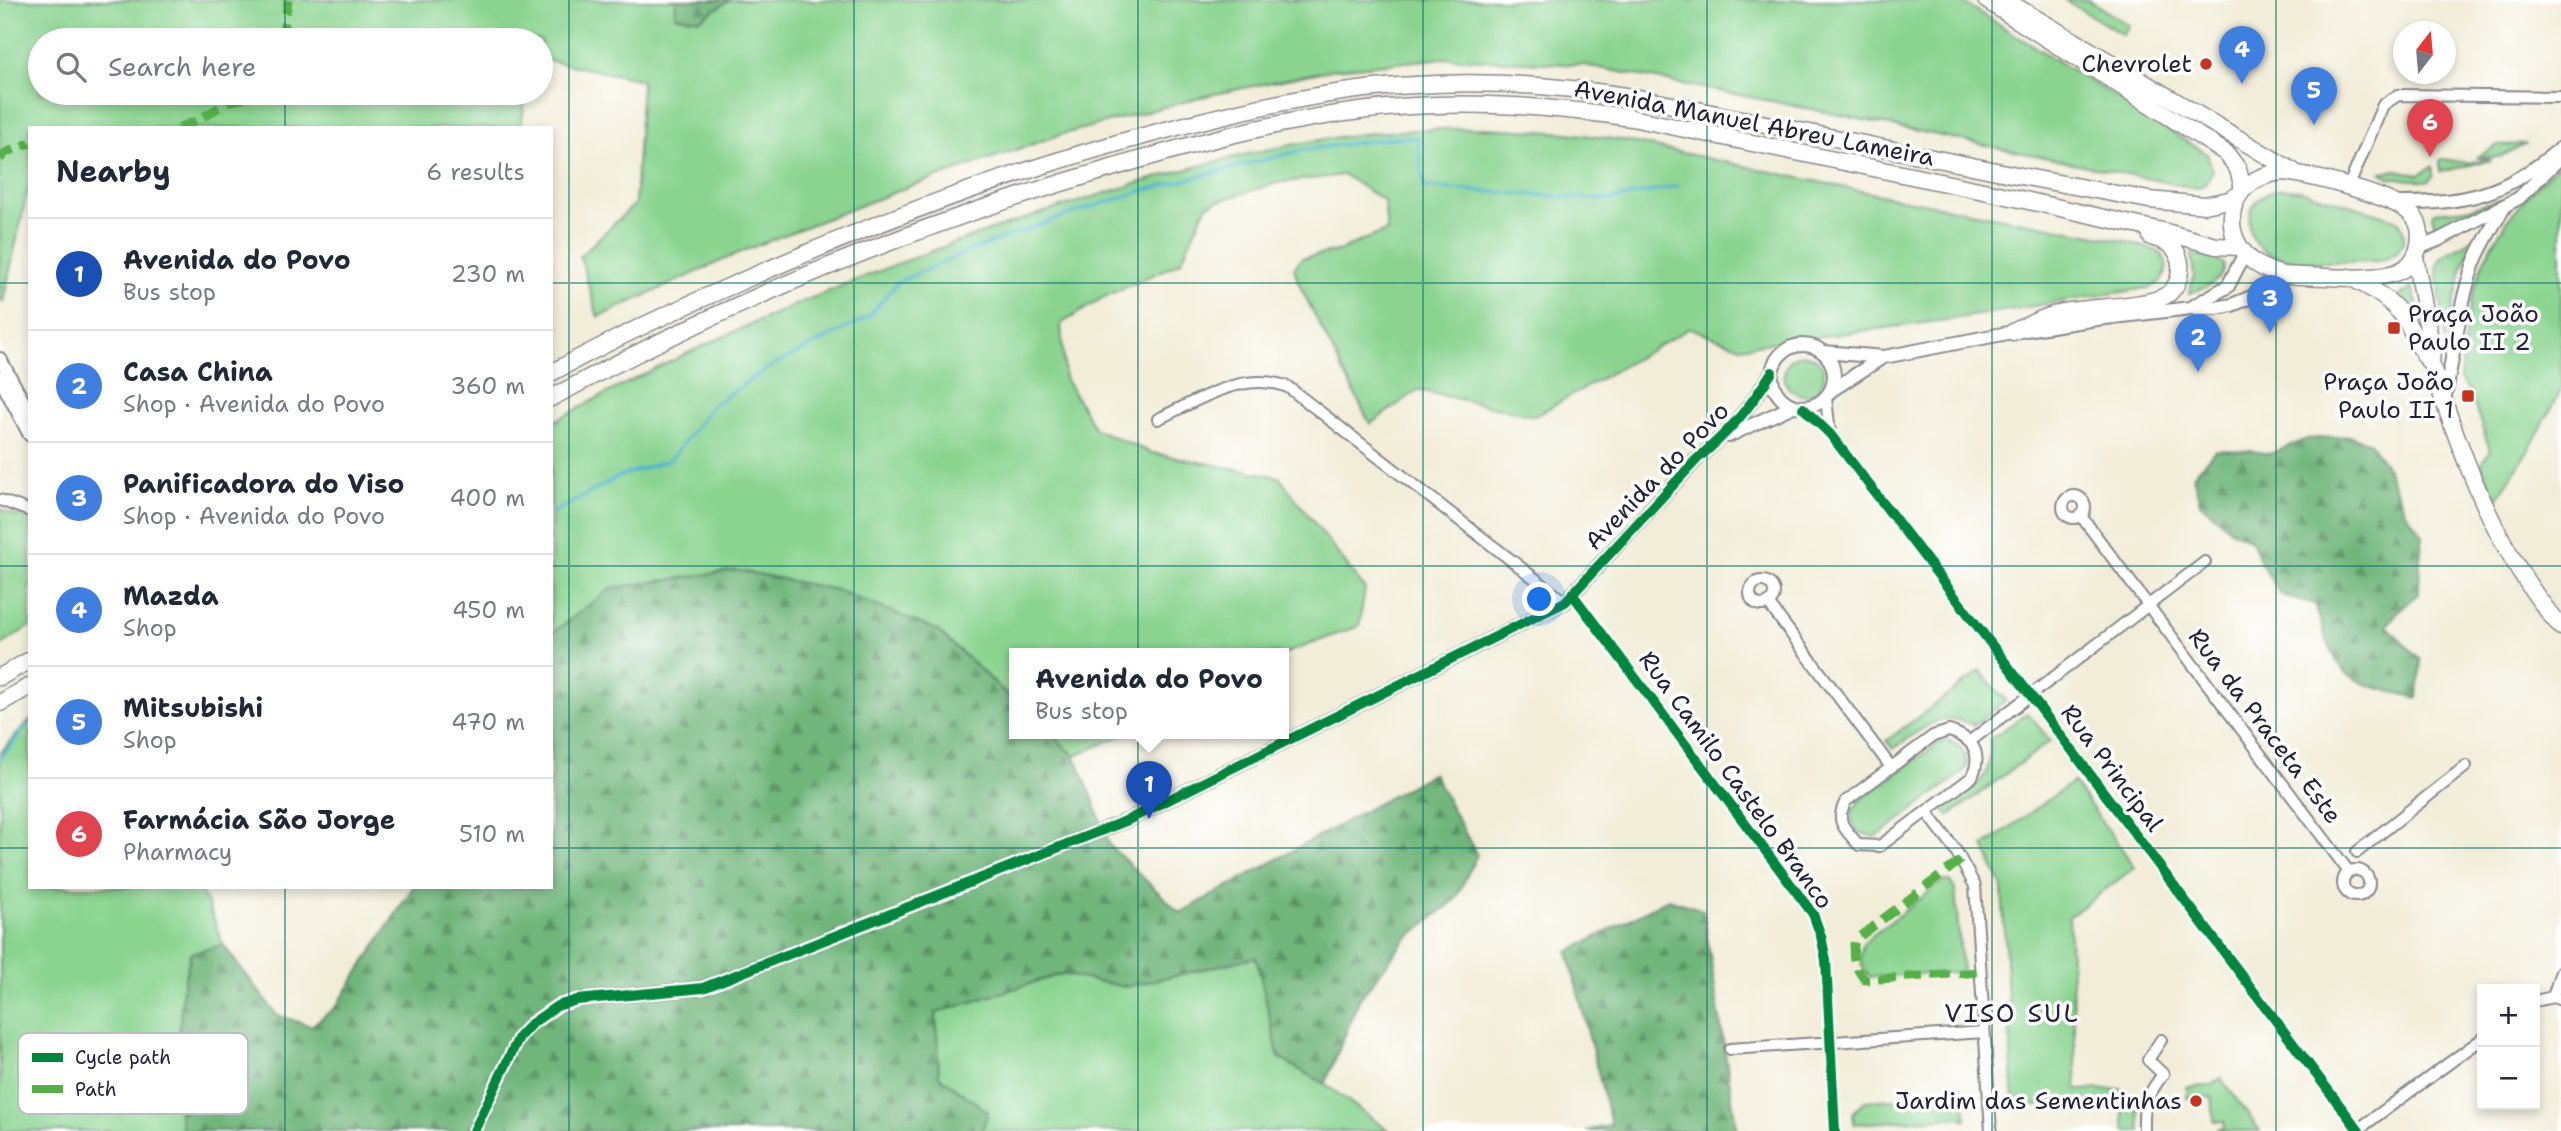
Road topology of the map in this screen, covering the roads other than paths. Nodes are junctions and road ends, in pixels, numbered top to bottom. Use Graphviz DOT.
graph roads {
  1 [pos="1986,0"];
  2 [pos="2005,0"];
  3 [pos="2561,97"];
  4 [pos="2561,148"];
  5 [pos="2561,157"];
  6 [pos="2298,173"];
  7 [pos="2348,188"];
  8 [pos="2242,191"];
  9 [pos="2031,202"];
  10 [pos="2394,203"];
  11 [pos="2505,206"];
  12 [pos="2242,251"];
  13 [pos="2416,252"];
  14 [pos="2283,275"];
  15 [pos="2346,276"];
  16 [pos="2191,307"];
  17 [pos="2013,332"];
  18 [pos="1824,352"];
  19 [pos="1884,357"];
  20 [pos="0,359"];
  21 [pos="2431,364"];
  22 [pos="553,372"];
  23 [pos="1772,372"];
  24 [pos="0,378"];
  25 [pos="1829,394"];
  26 [pos="553,397"];
  27 [pos="2444,402"];
  28 [pos="1798,407"];
  29 [pos="28,410"];
  30 [pos="1158,419"];
  31 [pos="28,431"];
  32 [pos="1830,434"];
  33 [pos="1721,439"];
  34 [pos="0,500"];
  35 [pos="28,509"];
  36 [pos="2081,516"];
  37 [pos="2205,562"];
  38 [pos="1569,599"];
  39 [pos="1768,603"];
  40 [pos="2147,606"];
  41 [pos="2561,627"];
  42 [pos="28,661"];
  43 [pos="0,677"];
  44 [pos="28,687"];
  45 [pos="2031,696"];
  46 [pos="0,703"];
  47 [pos="1969,742"];
  48 [pos="2466,766"];
  49 [pos="1891,767"];
  50 [pos="1927,813"];
  51 [pos="2357,852"];
  52 [pos="2349,872"];
  53 [pos="2561,971"];
  54 [pos="2557,999"];
  55 [pos="1984,1032"];
  56 [pos="2161,1040"];
  57 [pos="1830,1042"];
  58 [pos="2477,1043"];
  59 [pos="1730,1049"];
  60 [pos="2357,1130"];
  61 [pos="474,1131"];
  62 [pos="1835,1131"];
  63 [pos="1990,1131"];
  64 [pos="2144,1131"];
  1 -- 8 [label="main road"];
  2 -- 6 [label="main road"];
  3 -- 7 [label="street"];
  4 -- 10 [label="street"];
  5 -- 11 [label="street"];
  6 -- 7 [label="main road"];
  6 -- 8 [label="main road, Avenida Manuel Abreu Lameira"];
  7 -- 10 [label="main road"];
  8 -- 12 [label="main road"];
  8 -- 22 [label="main road, Avenida Manuel Abreu Lameira"];
  9 -- 12 [label="main road, Avenida Manuel Abreu Lameira"];
  9 -- 17 [label="main road"];
  9 -- 26 [label="main road, Avenida Manuel Abreu Lameira"];
  10 -- 13 [label="main road"];
  11 -- 13 [label="street"];
  11 -- 27 [label="street"];
  12 -- 14 [label="main road"];
  12 -- 16 [label="street, Avenida do Povo"];
  13 -- 15 [label="main road"];
  13 -- 21 [label="main road"];
  14 -- 15 [label="main road"];
  14 -- 16 [label="street, Avenida do Povo"];
  15 -- 21 [label="main road"];
  16 -- 17 [label="street, Avenida do Povo"];
  17 -- 19 [label="street, Avenida do Povo"];
  18 -- 19 [label="street, Avenida do Povo"];
  18 -- 23 [label="street, Avenida do Povo"];
  18 -- 25 [label="street"];
  19 -- 25 [label="street, Avenida do Povo"];
  20 -- 29 [label="street"];
  21 -- 27 [label="main road"];
  23 -- 28 [label="street"];
  23 -- 33 [label="street, Avenida do Povo"];
  24 -- 31 [label="street"];
  25 -- 28 [label="street, Avenida do Povo"];
  25 -- 32 [label="street"];
  27 -- 41 [label="main road"];
  28 -- 32 [label="street, Rua Principal"];
  28 -- 33 [label="street, Avenida do Povo"];
  30 -- 38 [label="street, Rua Camilo Castelo Branco"];
  32 -- 45 [label="street, Rua Principal"];
  33 -- 38 [label="street, Avenida do Povo"];
  34 -- 35 [label="street"];
  36 -- 40 [label="street, Rua da Praceta Este"];
  37 -- 40 [label="street"];
  38 -- 57 [label="street, Rua Camilo Castelo Branco"];
  38 -- 61 [label="street"];
  39 -- 49 [label="street"];
  40 -- 45 [label="street"];
  40 -- 52 [label="street, Rua da Praceta Este"];
  42 -- 43 [label="main road"];
  44 -- 46 [label="main road"];
  45 -- 47 [label="street"];
  45 -- 60 [label="street, Rua Principal"];
  47 -- 49 [label="street"];
  47 -- 50 [label="street"];
  48 -- 51 [label="street"];
  49 -- 50 [label="street"];
  50 -- 55 [label="street"];
  53 -- 54 [label="street"];
  55 -- 57 [label="street"];
  55 -- 63 [label="street"];
  56 -- 64 [label="street"];
  57 -- 59 [label="street"];
  57 -- 62 [label="street, Rua Camilo Castelo Branco"];
  58 -- 60 [label="street"];
}
